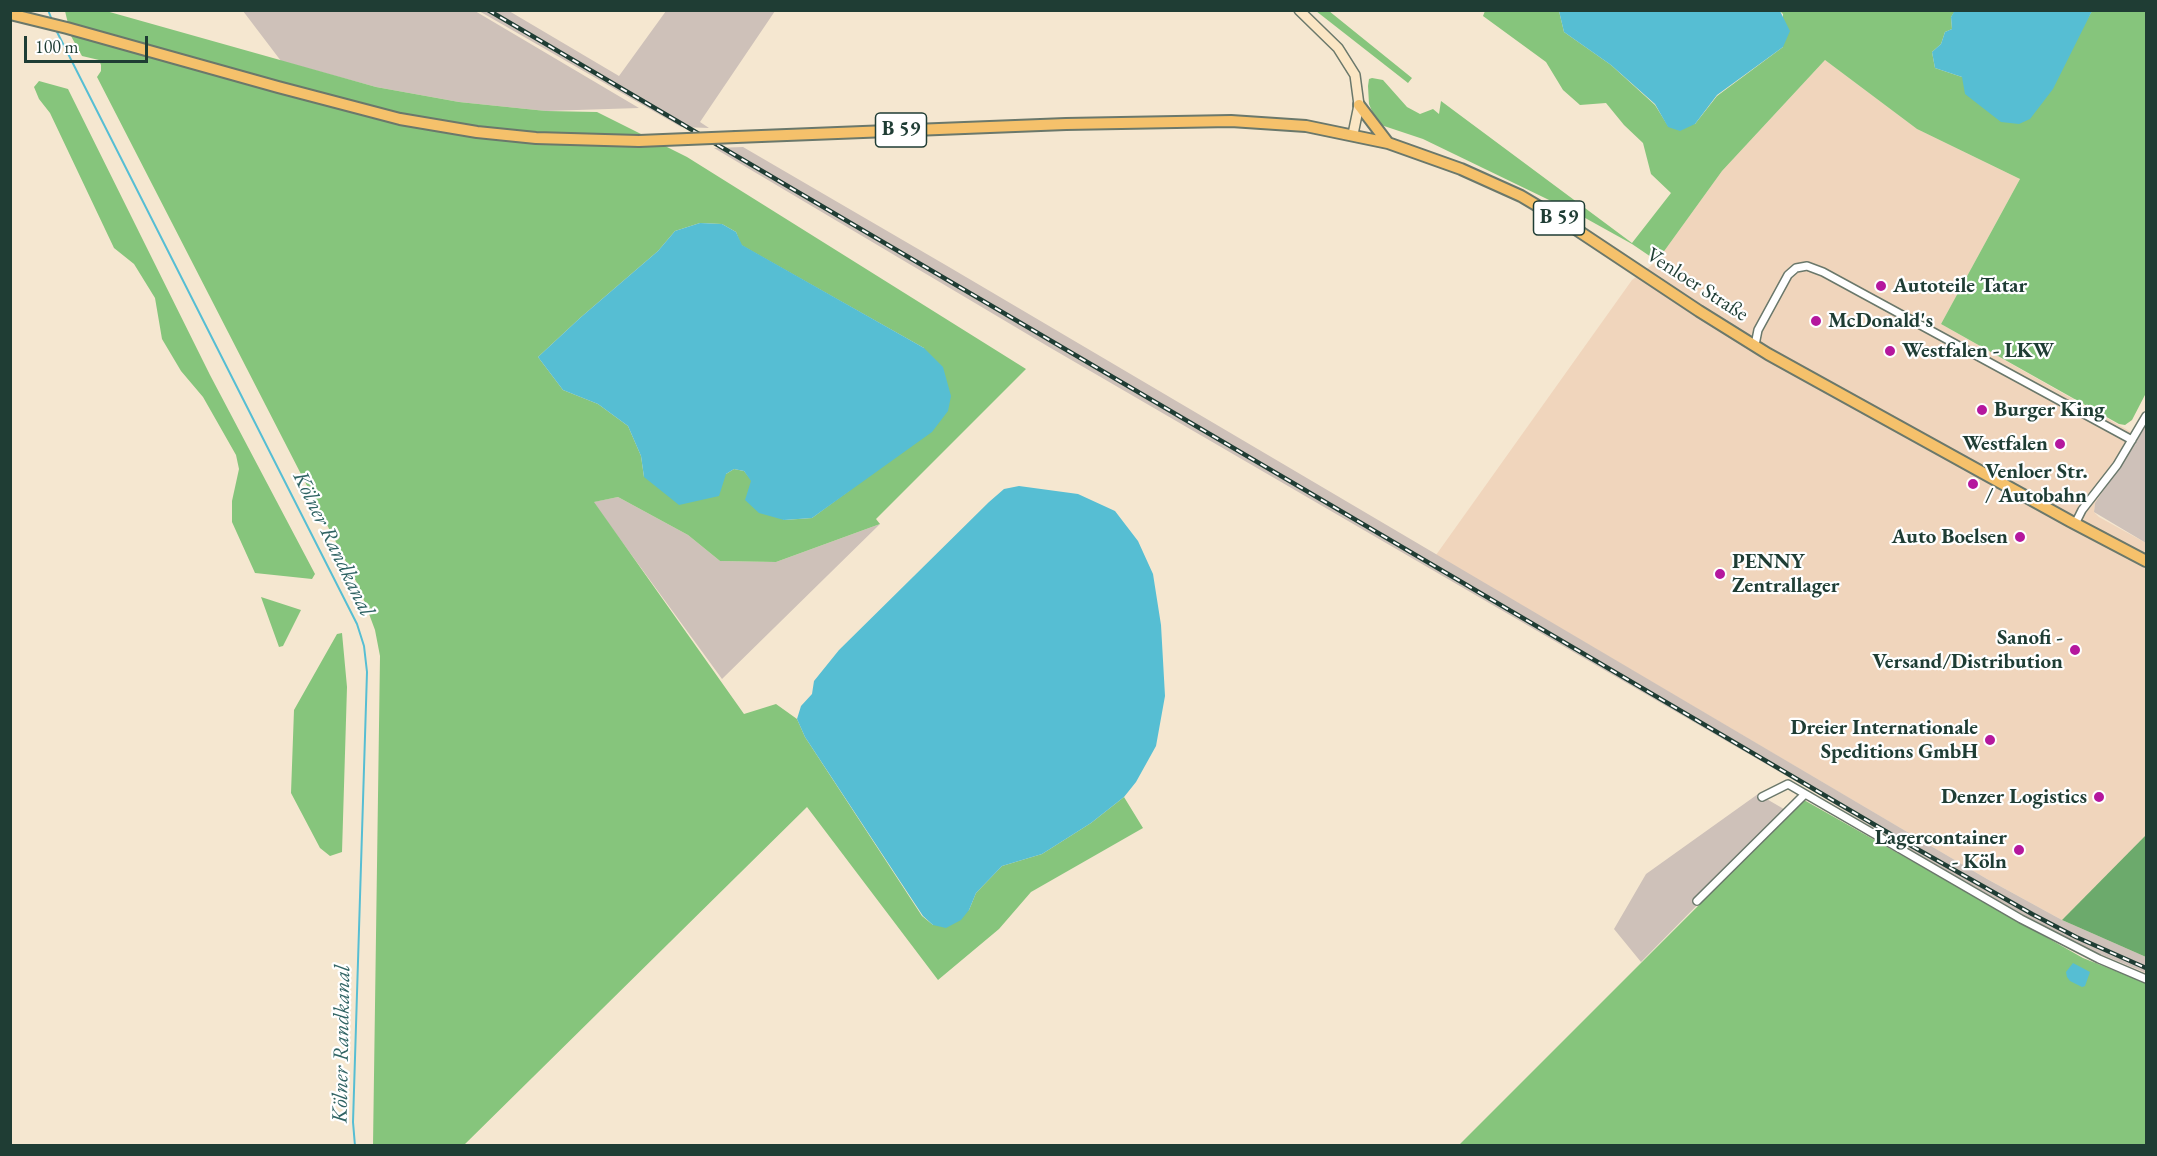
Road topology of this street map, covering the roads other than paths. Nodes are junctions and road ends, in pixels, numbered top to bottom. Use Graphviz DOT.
graph roads {
  1 [pos="1299,10"];
  2 [pos="10,14"];
  3 [pos="1359,105"];
  4 [pos="1353,134"];
  5 [pos="1388,142"];
  6 [pos="1755,345"];
  7 [pos="2146,416"];
  8 [pos="2132,440"];
  9 [pos="2075,524"];
  10 [pos="2144,561"];
  11 [pos="1805,794"];
  12 [pos="1762,797"];
  13 [pos="1697,901"];
  14 [pos="2146,978"];
  1 -- 3 [label="main road"];
  2 -- 4 [label="main road, B 59, bridge"];
  3 -- 4 [label="main road"];
  3 -- 5 [label="main road"];
  4 -- 5 [label="main road, Venloer Straße / B 59"];
  5 -- 6 [label="main road, Venloer Straße / B 59"];
  6 -- 8 [label="street"];
  6 -- 9 [label="main road, Venloer Straße / B 59"];
  7 -- 8 [label="street"];
  8 -- 9 [label="street"];
  9 -- 10 [label="main road, Venloer Straße / B 59"];
  11 -- 12 [label="street"];
  11 -- 13 [label="street"];
  11 -- 14 [label="street"];
}
